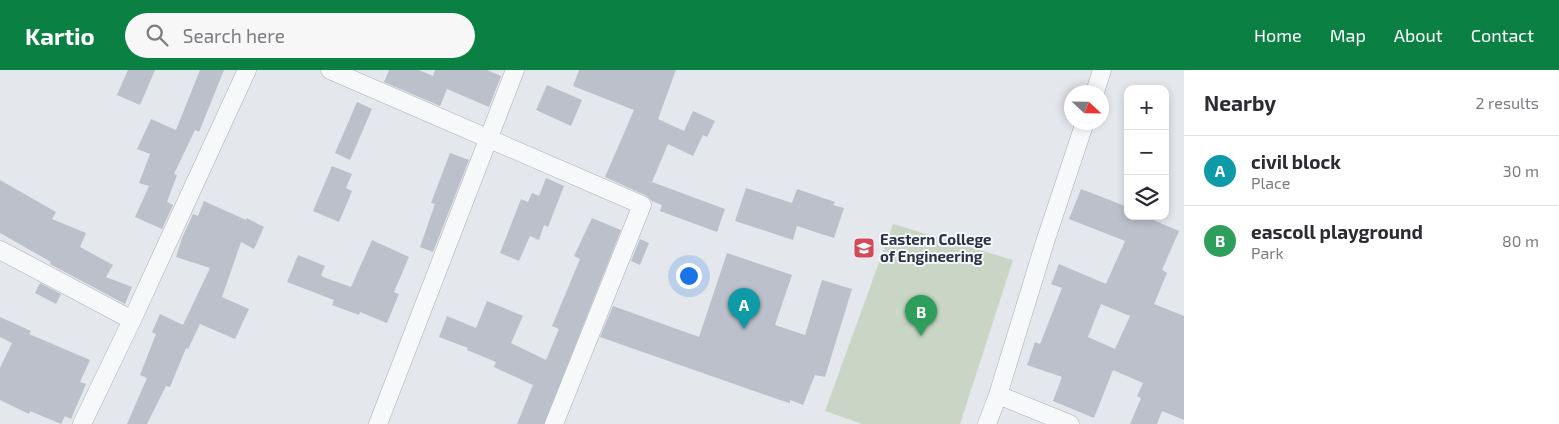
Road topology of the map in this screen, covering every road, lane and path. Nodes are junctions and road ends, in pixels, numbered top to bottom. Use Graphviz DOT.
graph roads {
  1 [pos="247,70"];
  2 [pos="330,70"];
  3 [pos="515,70"];
  4 [pos="1102,70"];
  5 [pos="1097,85"];
  6 [pos="1082,130"];
  7 [pos="487,139"];
  8 [pos="0,250"];
  9 [pos="132,320"];
  10 [pos="998,395"];
  11 [pos="82,424"];
  12 [pos="378,424"];
  13 [pos="554,424"];
  14 [pos="987,424"];
  15 [pos="1070,424"];
  1 -- 9 [label="street"];
  2 -- 7 [label="street"];
  3 -- 7 [label="street"];
  4 -- 5 [label="street"];
  6 -- 10 [label="street"];
  7 -- 12 [label="street"];
  7 -- 13 [label="street"];
  8 -- 9 [label="street"];
  9 -- 11 [label="street"];
  10 -- 14 [label="street"];
  10 -- 15 [label="street"];
}
